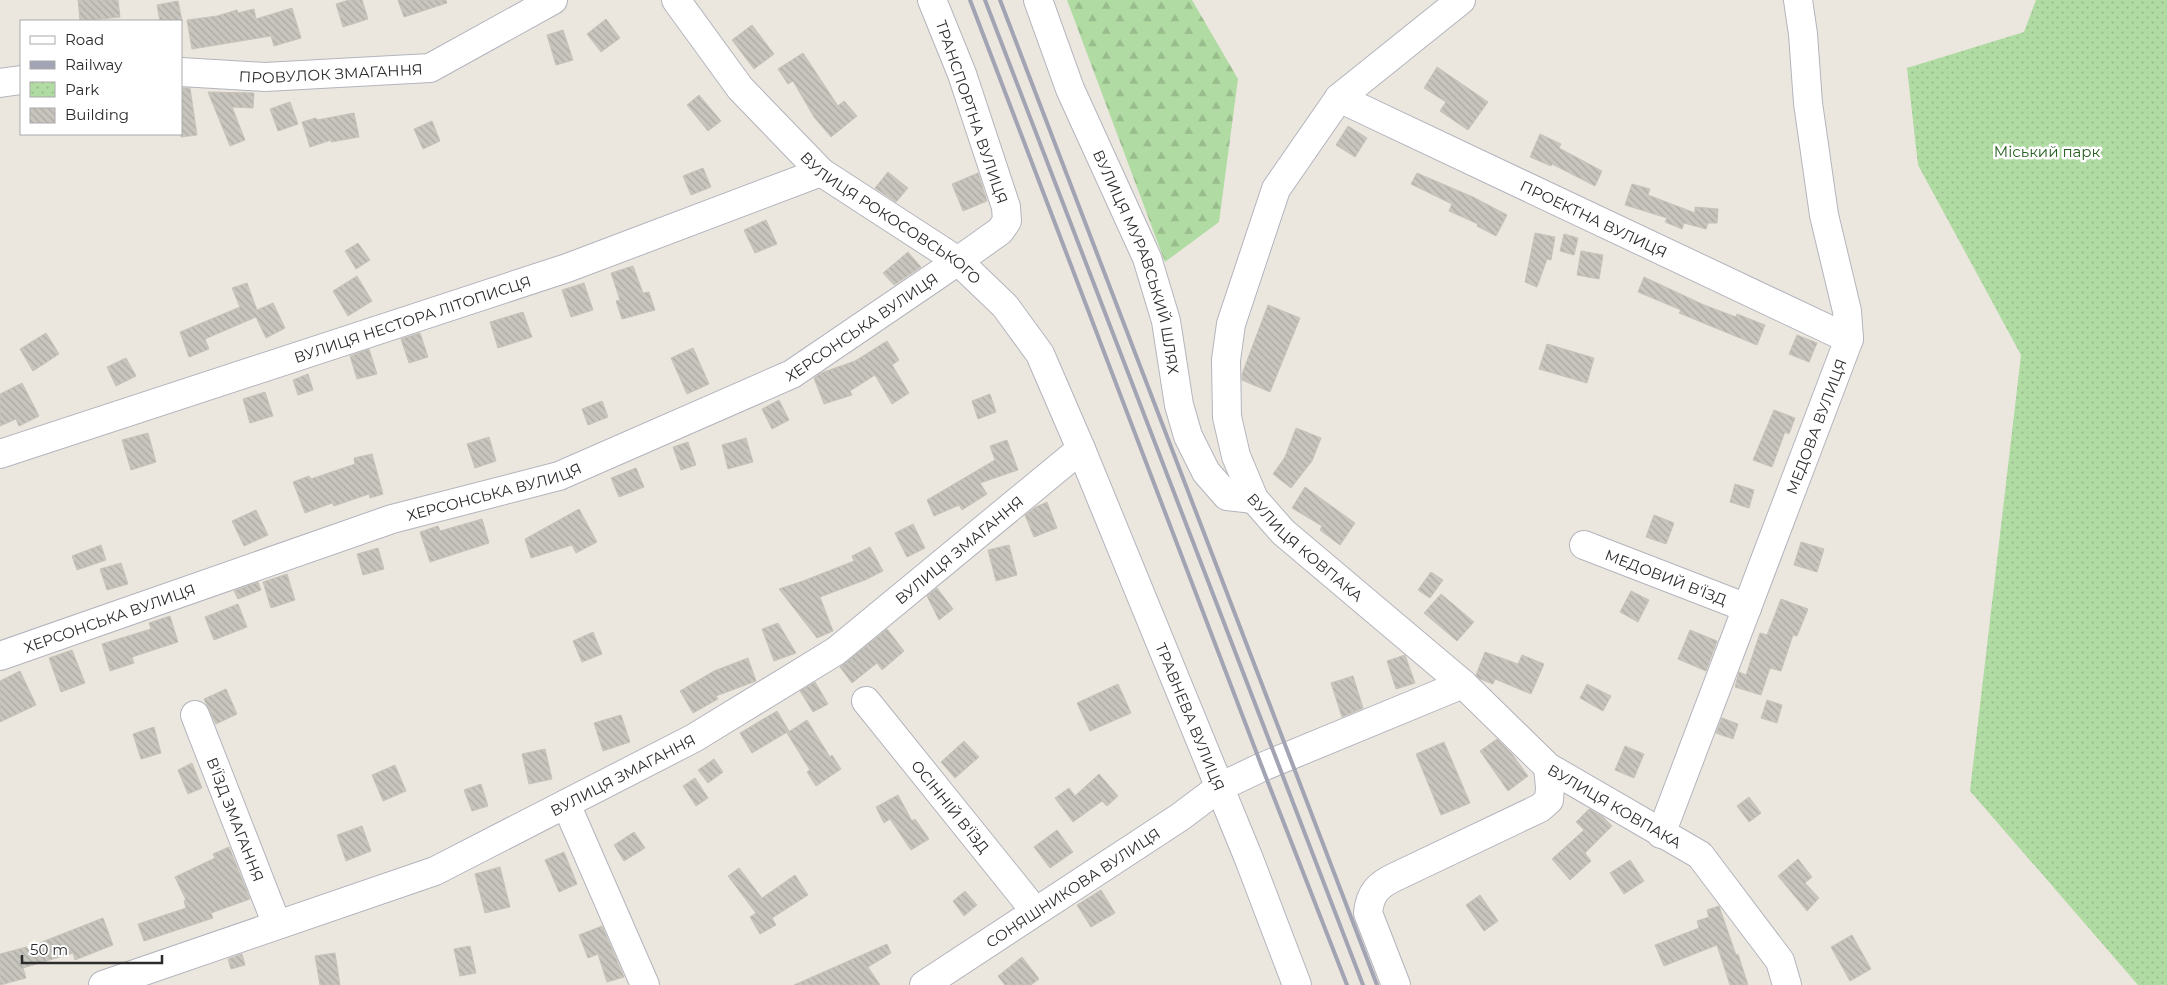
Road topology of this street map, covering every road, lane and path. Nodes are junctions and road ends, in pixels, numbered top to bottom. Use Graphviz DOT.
graph roads {
  1 [pos="554,0"];
  2 [pos="676,0"];
  3 [pos="932,0"];
  4 [pos="1038,0"];
  5 [pos="1461,0"];
  6 [pos="1798,0"];
  7 [pos="182,72"];
  8 [pos="20,80"];
  9 [pos="0,83"];
  10 [pos="1338,98"];
  11 [pos="821,172"];
  12 [pos="958,261"];
  13 [pos="1849,339"];
  14 [pos="1081,449"];
  15 [pos="0,454"];
  16 [pos="1254,499"];
  17 [pos="1584,545"];
  18 [pos="1747,608"];
  19 [pos="0,656"];
  20 [pos="1463,684"];
  21 [pos="866,701"];
  22 [pos="195,715"];
  23 [pos="1548,767"];
  24 [pos="1220,788"];
  25 [pos="566,804"];
  26 [pos="1661,834"];
  27 [pos="1035,911"];
  28 [pos="277,925"];
  29 [pos="103,985"];
  30 [pos="645,985"];
  31 [pos="924,985"];
  32 [pos="1297,985"];
  33 [pos="1396,985"];
  34 [pos="1787,985"];
  1 -- 7 [label="street, ПРОВУЛОК ЗМАГАННЯ"];
  2 -- 11 [label="street, ВУЛИЦЯ РОКОСОВСЬКОГО"];
  3 -- 12 [label="street, ТРАНСПОРТНА ВУЛИЦЯ"];
  4 -- 16 [label="street, ВУЛИЦЯ МУРАВСЬКИЙ ШЛЯХ"];
  5 -- 10 [label="street, ВУЛИЦЯ КОВПАКА"];
  6 -- 13 [label="street, МЕДОВА ВУЛИЦЯ"];
  8 -- 9 [label="street"];
  10 -- 13 [label="street, ПРОЕКТНА ВУЛИЦЯ"];
  10 -- 16 [label="street, ВУЛИЦЯ КОВПАКА"];
  11 -- 12 [label="street, ВУЛИЦЯ РОКОСОВСЬКОГО"];
  11 -- 15 [label="street, ВУЛИЦЯ НЕСТОРА ЛІТОПИСЦЯ"];
  12 -- 14 [label="street, ВУЛИЦЯ РОКОСОВСЬКОГО"];
  12 -- 19 [label="street, ХЕРСОНСЬКА ВУЛИЦЯ"];
  13 -- 18 [label="street, МЕДОВА ВУЛИЦЯ"];
  14 -- 24 [label="street, ТРАВНЕВА ВУЛИЦЯ"];
  14 -- 25 [label="street, ВУЛИЦЯ ЗМАГАННЯ"];
  16 -- 20 [label="street, ВУЛИЦЯ КОВПАКА"];
  17 -- 18 [label="street, МЕДОВИЙ В'ЇЗД"];
  18 -- 26 [label="street, МЕДОВА ВУЛИЦЯ"];
  20 -- 23 [label="street, ВУЛИЦЯ КОВПАКА"];
  20 -- 24 [label="street, СОНЯШНИКОВА ВУЛИЦЯ"];
  21 -- 27 [label="street, ОСІННІЙ В'ЇЗД"];
  22 -- 28 [label="street, В'ЇЗД ЗМАГАННЯ"];
  23 -- 26 [label="street, ВУЛИЦЯ КОВПАКА"];
  23 -- 33 [label="street"];
  24 -- 27 [label="street, СОНЯШНИКОВА ВУЛИЦЯ"];
  24 -- 32 [label="street, ТРАВНЕВА ВУЛИЦЯ"];
  25 -- 28 [label="street, ВУЛИЦЯ ЗМАГАННЯ"];
  25 -- 30 [label="street"];
  26 -- 34 [label="street, ВУЛИЦЯ КОВПАКА"];
  27 -- 31 [label="street, СОНЯШНИКОВА ВУЛИЦЯ"];
  28 -- 29 [label="street, ВУЛИЦЯ ЗМАГАННЯ"];
}
